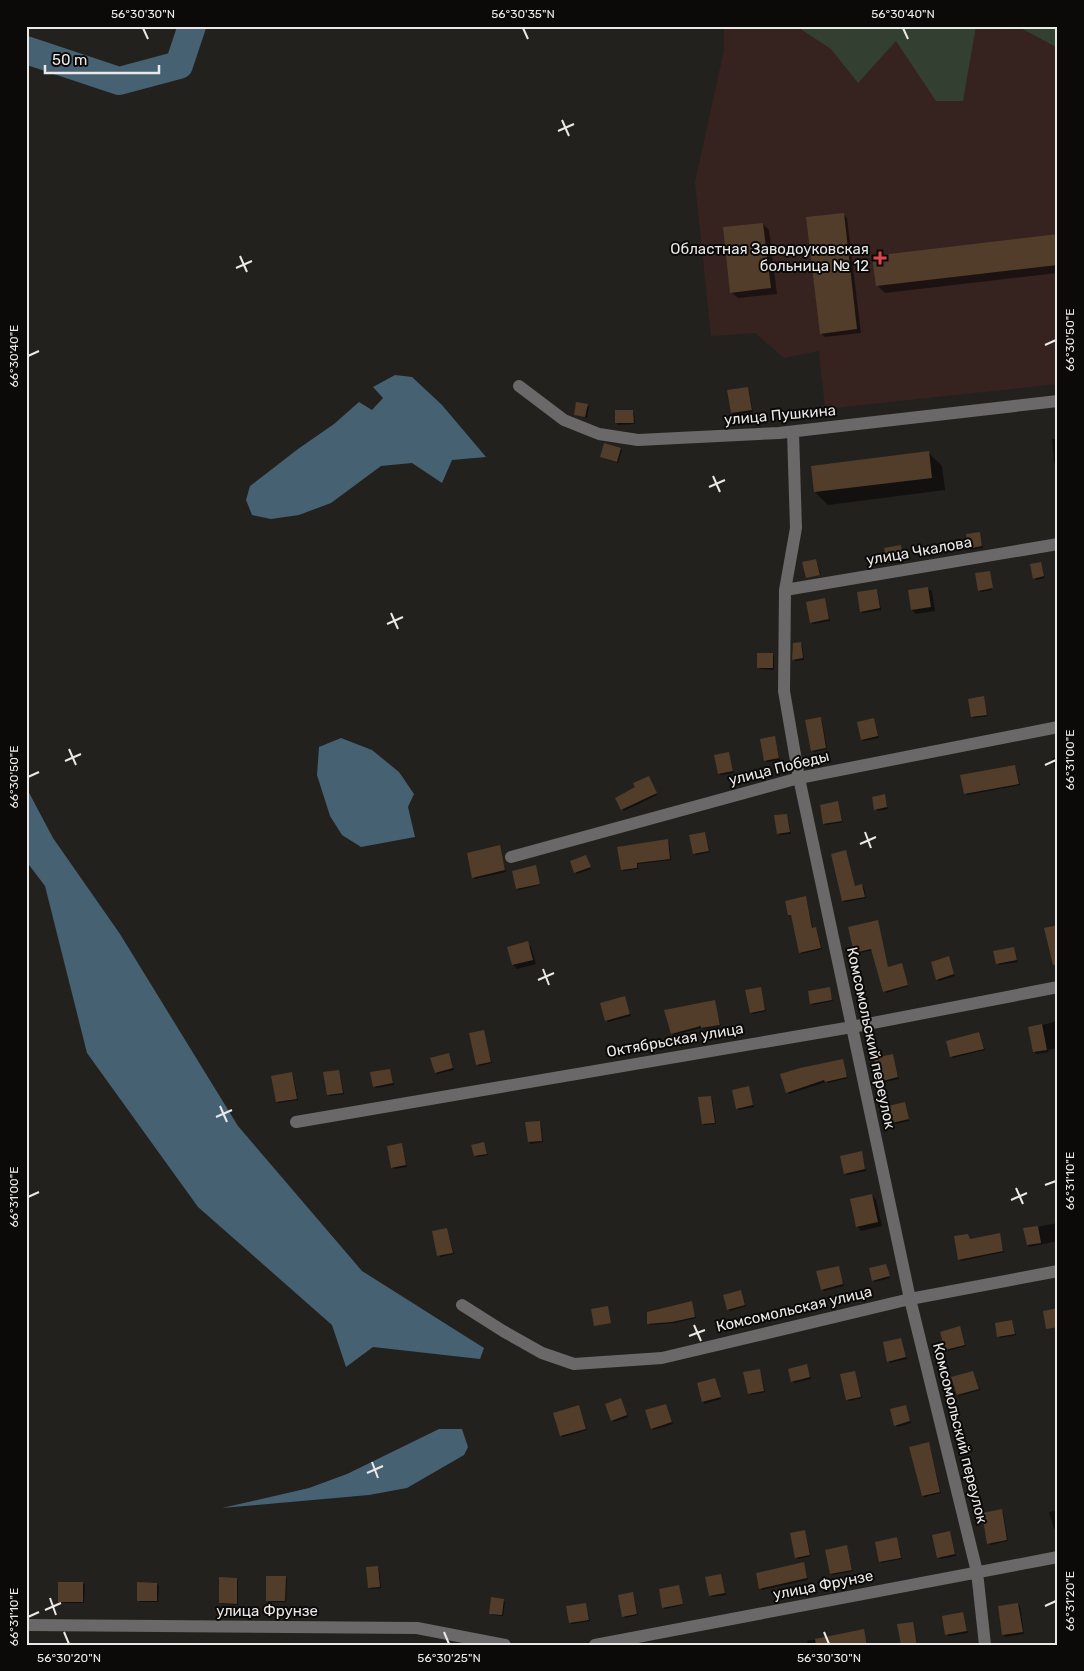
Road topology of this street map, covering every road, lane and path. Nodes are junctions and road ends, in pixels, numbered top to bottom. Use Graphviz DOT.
graph roads {
  1 [pos="518,386"];
  2 [pos="1058,401"];
  3 [pos="793,432"];
  4 [pos="1058,544"];
  5 [pos="786,590"];
  6 [pos="1058,727"];
  7 [pos="799,778"];
  8 [pos="511,857"];
  9 [pos="1058,987"];
  10 [pos="852,1026"];
  11 [pos="296,1122"];
  12 [pos="1058,1271"];
  13 [pos="910,1298"];
  14 [pos="462,1305"];
  15 [pos="1058,1557"];
  16 [pos="977,1572"];
  17 [pos="26,1625"];
  18 [pos="505,1645"];
  19 [pos="595,1645"];
  20 [pos="985,1645"];
  1 -- 3 [label="street, улица Пушкина"];
  2 -- 3 [label="street, улица Пушкина"];
  3 -- 5 [label="street, Комсомольский переулок"];
  4 -- 5 [label="street, улица Чкалова"];
  5 -- 7 [label="street, Комсомольский переулок"];
  6 -- 7 [label="street, улица Победы"];
  7 -- 8 [label="street, улица Победы"];
  7 -- 10 [label="street, Комсомольский переулок"];
  9 -- 10 [label="street, Октябрьская улица"];
  10 -- 11 [label="street, Октябрьская улица"];
  10 -- 13 [label="street, Комсомольский переулок"];
  12 -- 13 [label="street, Комсомольская улица"];
  13 -- 14 [label="street, Комсомольская улица"];
  13 -- 16 [label="street, Комсомольский переулок"];
  15 -- 16 [label="street, улица Фрунзе"];
  16 -- 19 [label="street, улица Фрунзе"];
  16 -- 20 [label="street, Комсомольский переулок"];
  17 -- 18 [label="street, улица Фрунзе"];
}
